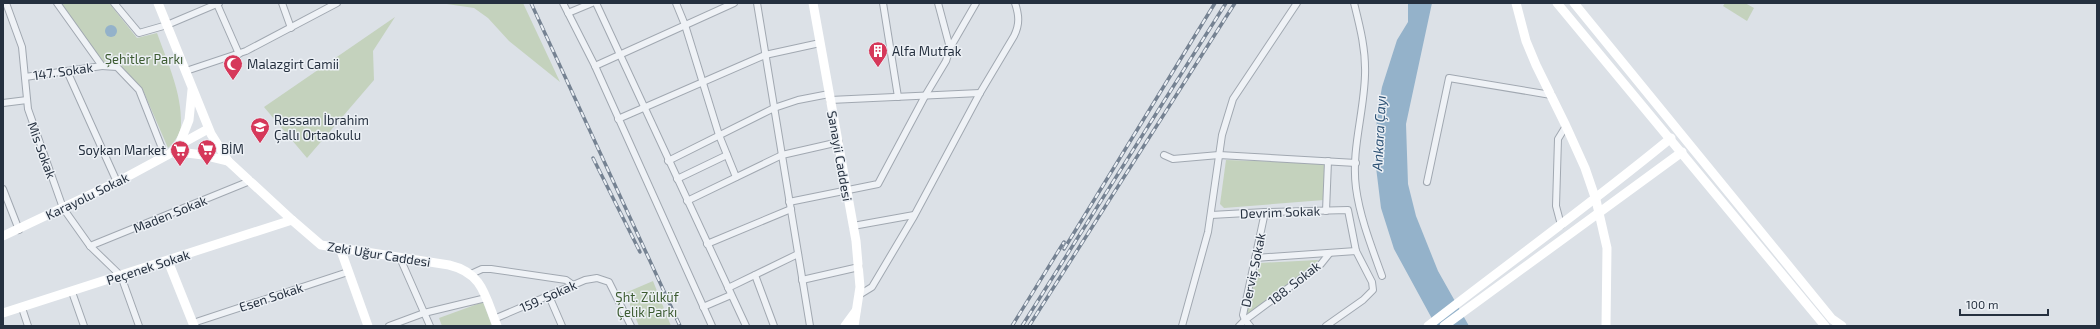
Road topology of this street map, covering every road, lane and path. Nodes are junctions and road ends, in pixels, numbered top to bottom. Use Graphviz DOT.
graph roads {
  1 [pos="6,3"];
  2 [pos="57,3"];
  3 [pos="114,3"];
  4 [pos="158,3"];
  5 [pos="218,3"];
  6 [pos="282,3"];
  7 [pos="337,3"];
  8 [pos="564,3"];
  9 [pos="592,3"];
  10 [pos="596,3"];
  11 [pos="676,3"];
  12 [pos="734,3"];
  13 [pos="756,3"];
  14 [pos="813,3"];
  15 [pos="883,3"];
  16 [pos="938,3"];
  17 [pos="976,3"];
  18 [pos="1015,3"];
  19 [pos="1297,3"];
  20 [pos="1354,3"];
  21 [pos="1516,3"];
  22 [pos="1557,3"];
  23 [pos="1574,3"];
  24 [pos="568,13"];
  25 [pos="166,25"];
  26 [pos="685,25"];
  27 [pos="290,28"];
  28 [pos="820,43"];
  29 [pos="950,48"];
  30 [pos="239,54"];
  31 [pos="621,54"];
  32 [pos="765,54"];
  33 [pos="102,66"];
  34 [pos="595,66"];
  35 [pos="67,71"];
  36 [pos="186,71"];
  37 [pos="25,77"];
  38 [pos="704,81"];
  39 [pos="192,90"];
  40 [pos="980,93"];
  41 [pos="1551,95"];
  42 [pos="925,96"];
  43 [pos="829,97"];
  44 [pos="898,97"];
  45 [pos="27,100"];
  46 [pos="3,103"];
  47 [pos="644,108"];
  48 [pos="774,108"];
  49 [pos="618,119"];
  50 [pos="1566,126"];
  51 [pos="210,132"];
  52 [pos="719,135"];
  53 [pos="1671,138"];
  54 [pos="839,142"];
  55 [pos="174,152"];
  56 [pos="1682,152"];
  57 [pos="727,155"];
  58 [pos="782,155"];
  59 [pos="1164,155"];
  60 [pos="1219,155"];
  61 [pos="668,161"];
  62 [pos="1328,161"];
  63 [pos="230,163"];
  64 [pos="1356,163"];
  65 [pos="736,177"];
  66 [pos="677,179"];
  67 [pos="250,181"];
  68 [pos="117,182"];
  69 [pos="1427,182"];
  70 [pos="3,189"];
  71 [pos="846,192"];
  72 [pos="687,200"];
  73 [pos="1596,200"];
  74 [pos="789,202"];
  75 [pos="63,208"];
  76 [pos="791,209"];
  77 [pos="1326,211"];
  78 [pos="1265,212"];
  79 [pos="1599,214"];
  80 [pos="914,215"];
  81 [pos="1211,215"];
  82 [pos="292,220"];
  83 [pos="1562,225"];
  84 [pos="853,226"];
  85 [pos="19,230"];
  86 [pos="3,236"];
  87 [pos="707,244"];
  88 [pos="90,246"];
  89 [pos="340,248"];
  90 [pos="1356,251"];
  91 [pos="798,254"];
  92 [pos="1329,254"];
  93 [pos="400,258"];
  94 [pos="1255,258"];
  95 [pos="168,261"];
  96 [pos="859,267"];
  97 [pos="348,272"];
  98 [pos="471,274"];
  99 [pos="755,275"];
  100 [pos="121,276"];
  101 [pos="1382,276"];
  102 [pos="802,280"];
  103 [pos="572,285"];
  104 [pos="728,288"];
  105 [pos="72,292"];
  106 [pos="731,295"];
  107 [pos="859,295"];
  108 [pos="549,296"];
  109 [pos="486,298"];
  110 [pos="703,307"];
  111 [pos="22,308"];
  112 [pos="857,310"];
  113 [pos="3,313"];
  114 [pos="424,313"];
  115 [pos="1245,320"];
  116 [pos="495,323"];
  117 [pos="194,324"];
  118 [pos="28,326"];
  119 [pos="84,326"];
  120 [pos="139,326"];
  121 [pos="368,326"];
  122 [pos="389,326"];
  123 [pos="430,326"];
  124 [pos="562,326"];
  125 [pos="631,326"];
  126 [pos="712,326"];
  127 [pos="746,326"];
  128 [pos="774,326"];
  129 [pos="810,326"];
  130 [pos="845,326"];
  131 [pos="854,326"];
  132 [pos="1182,326"];
  133 [pos="1239,326"];
  134 [pos="1250,326"];
  135 [pos="1326,326"];
  136 [pos="1428,326"];
  137 [pos="1444,326"];
  138 [pos="1606,326"];
  139 [pos="1826,326"];
  140 [pos="1842,326"];
  1 -- 37 [label="street, Mis Sokak"];
  2 -- 33 [label="street"];
  3 -- 25 [label="street"];
  4 -- 25 [label="street, Zeki Uğur Caddesi"];
  5 -- 25 [label="street"];
  5 -- 30 [label="street"];
  6 -- 27 [label="street"];
  7 -- 27 [label="street"];
  8 -- 24 [label="street"];
  9 -- 24 [label="street"];
  10 -- 31 [label="street"];
  11 -- 26 [label="street"];
  12 -- 26 [label="street"];
  13 -- 32 [label="street"];
  14 -- 28 [label="street, Sanayii Caddesi"];
  15 -- 44 [label="street"];
  16 -- 29 [label="street"];
  17 -- 29 [label="street"];
  18 -- 40 [label="street"];
  19 -- 60 [label="street"];
  20 -- 64 [label="street"];
  21 -- 41 [label="street"];
  22 -- 53 [label="street"];
  23 -- 140 [label="street"];
  24 -- 34 [label="street"];
  25 -- 36 [label="street, Zeki Uğur Caddesi"];
  26 -- 31 [label="street"];
  26 -- 38 [label="street"];
  27 -- 30 [label="street"];
  28 -- 32 [label="street"];
  28 -- 43 [label="street, Sanayii Caddesi"];
  29 -- 42 [label="street"];
  30 -- 36 [label="street"];
  31 -- 34 [label="street"];
  31 -- 47 [label="street"];
  32 -- 38 [label="street"];
  32 -- 48 [label="street"];
  33 -- 35 [label="street, 147. Sokak"];
  33 -- 55 [label="street"];
  34 -- 49 [label="street"];
  35 -- 37 [label="street, 147. Sokak"];
  35 -- 68 [label="street"];
  36 -- 39 [label="street, Zeki Uğur Caddesi"];
  37 -- 45 [label="street, Mis Sokak"];
  38 -- 47 [label="street"];
  38 -- 52 [label="street"];
  39 -- 51 [label="street, Zeki Uğur Caddesi"];
  39 -- 55 [label="street"];
  40 -- 42 [label="street"];
  40 -- 80 [label="street"];
  41 -- 50 [label="street"];
  41 -- 69 [label="street"];
  42 -- 44 [label="street"];
  42 -- 71 [label="street"];
  43 -- 44 [label="street"];
  43 -- 48 [label="street"];
  43 -- 54 [label="street, Sanayii Caddesi"];
  45 -- 46 [label="street"];
  45 -- 75 [label="street, Mis Sokak"];
  47 -- 49 [label="street"];
  47 -- 61 [label="street"];
  48 -- 52 [label="street"];
  48 -- 58 [label="street"];
  49 -- 110 [label="street"];
  50 -- 73 [label="street"];
  50 -- 83 [label="street"];
  51 -- 55 [label="street, Karayolu Sokak"];
  51 -- 63 [label="street, Zeki Uğur Caddesi"];
  52 -- 57 [label="street"];
  52 -- 61 [label="street"];
  53 -- 56 [label="street"];
  53 -- 73 [label="street"];
  54 -- 58 [label="street"];
  54 -- 71 [label="street, Sanayii Caddesi"];
  55 -- 63 [label="street"];
  55 -- 68 [label="street, Karayolu Sokak"];
  56 -- 79 [label="street"];
  56 -- 139 [label="street"];
  57 -- 65 [label="street"];
  57 -- 66 [label="street"];
  58 -- 65 [label="street"];
  58 -- 74 [label="street"];
  59 -- 60 [label="street"];
  60 -- 62 [label="street"];
  60 -- 81 [label="street"];
  61 -- 66 [label="street"];
  62 -- 64 [label="street"];
  62 -- 77 [label="street"];
  63 -- 67 [label="street, Zeki Uğur Caddesi"];
  64 -- 101 [label="street"];
  65 -- 72 [label="street"];
  66 -- 72 [label="street"];
  67 -- 82 [label="street, Zeki Uğur Caddesi"];
  67 -- 88 [label="street, Maden Sokak"];
  68 -- 75 [label="street, Karayolu Sokak"];
  70 -- 85 [label="street"];
  71 -- 74 [label="street"];
  71 -- 84 [label="street, Sanayii Caddesi"];
  72 -- 87 [label="street"];
  73 -- 79 [label="street"];
  73 -- 83 [label="street"];
  74 -- 76 [label="street"];
  75 -- 85 [label="street, Karayolu Sokak"];
  75 -- 88 [label="street, Mis Sokak"];
  76 -- 87 [label="street"];
  76 -- 91 [label="street"];
  77 -- 78 [label="street, Devrim Sokak"];
  77 -- 90 [label="street, Devrim Sokak"];
  78 -- 81 [label="street, Devrim Sokak"];
  78 -- 94 [label="street, Derviş Sokak"];
  79 -- 137 [label="street"];
  79 -- 138 [label="street"];
  80 -- 84 [label="street"];
  80 -- 107 [label="street"];
  81 -- 132 [label="street"];
  82 -- 89 [label="street, Zeki Uğur Caddesi"];
  82 -- 95 [label="street, Peçenek Sokak"];
  83 -- 136 [label="street"];
  84 -- 96 [label="street, Sanayii Caddesi"];
  85 -- 86 [label="street, Karayolu Sokak"];
  87 -- 104 [label="street"];
  88 -- 100 [label="street, Mis Sokak"];
  89 -- 93 [label="street, Zeki Uğur Caddesi"];
  89 -- 97 [label="street"];
  90 -- 92 [label="street"];
  90 -- 135 [label="street"];
  91 -- 99 [label="street"];
  91 -- 102 [label="street"];
  92 -- 94 [label="street"];
  92 -- 115 [label="street, 188. Sokak"];
  93 -- 98 [label="street, Zeki Uğur Caddesi"];
  93 -- 114 [label="street"];
  94 -- 115 [label="street, Derviş Sokak"];
  95 -- 100 [label="street, Peçenek Sokak"];
  95 -- 117 [label="street"];
  96 -- 102 [label="street"];
  96 -- 107 [label="street, Sanayii Caddesi"];
  97 -- 117 [label="street, Esen Sokak"];
  97 -- 121 [label="street"];
  98 -- 103 [label="street"];
  98 -- 109 [label="street, Zeki Uğur Caddesi"];
  99 -- 104 [label="street"];
  99 -- 128 [label="street"];
  100 -- 105 [label="street, Peçenek Sokak"];
  100 -- 120 [label="street"];
  102 -- 129 [label="street"];
  103 -- 108 [label="street, 159. Sokak"];
  103 -- 125 [label="street, 159. Sokak"];
  104 -- 106 [label="street"];
  105 -- 111 [label="street, Peçenek Sokak"];
  105 -- 119 [label="street"];
  106 -- 110 [label="street"];
  106 -- 127 [label="street"];
  107 -- 112 [label="street, Sanayii Caddesi"];
  108 -- 116 [label="street, 159. Sokak"];
  108 -- 124 [label="street"];
  109 -- 114 [label="street"];
  109 -- 116 [label="street, Zeki Uğur Caddesi"];
  110 -- 126 [label="street"];
  111 -- 113 [label="street, Peçenek Sokak"];
  111 -- 118 [label="street"];
  112 -- 130 [label="street, Sanayii Caddesi"];
  112 -- 131 [label="street, Sanayii Caddesi"];
  114 -- 122 [label="street"];
  114 -- 123 [label="street"];
  115 -- 133 [label="street, 188. Sokak"];
  115 -- 134 [label="street, Derviş Sokak"];
}
